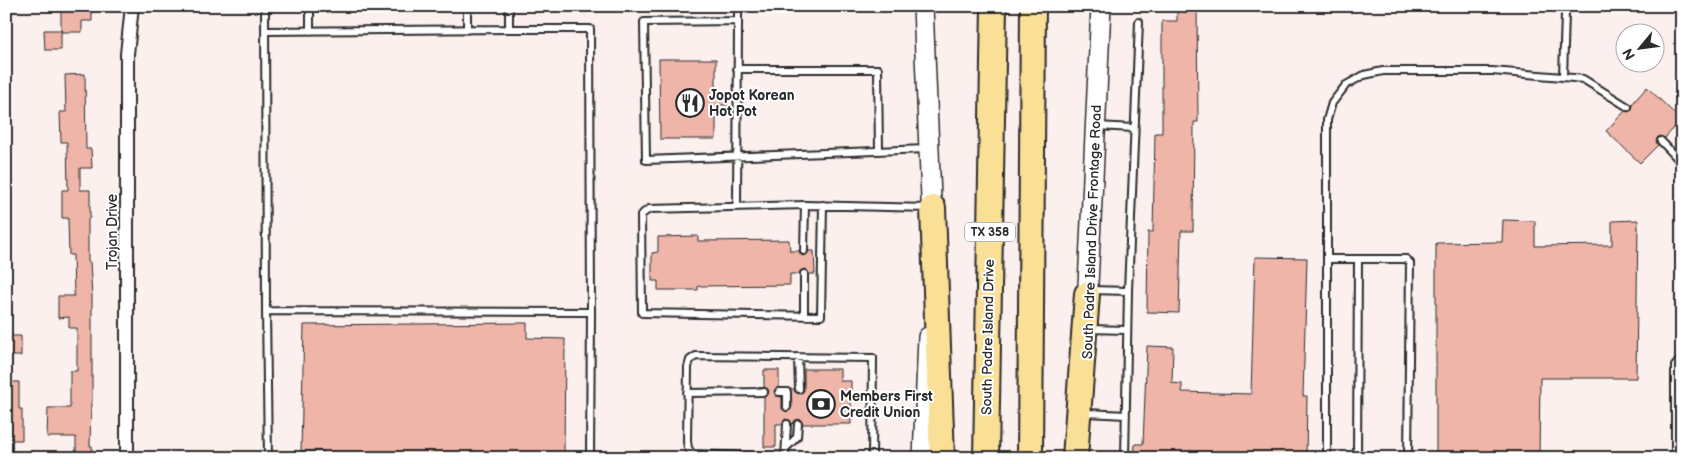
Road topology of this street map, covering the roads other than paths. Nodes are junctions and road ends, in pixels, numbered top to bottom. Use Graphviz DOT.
graph roads {
  1 [pos="132,6"];
  2 [pos="265,6"];
  3 [pos="310,6"];
  4 [pos="467,6"];
  5 [pos="508,6"];
  6 [pos="738,6"];
  7 [pos="923,6"];
  8 [pos="994,6"];
  9 [pos="1033,6"];
  10 [pos="1102,6"];
  11 [pos="1565,14"];
  12 [pos="738,22"];
  13 [pos="1139,22"];
  14 [pos="508,29"];
  15 [pos="467,30"];
  16 [pos="265,31"];
  17 [pos="310,31"];
  18 [pos="737,69"];
  19 [pos="1563,77"];
  20 [pos="1628,107"];
  21 [pos="1095,126"];
  22 [pos="1134,128"];
  23 [pos="1662,141"];
  24 [pos="930,149"];
  25 [pos="879,151"];
  26 [pos="736,157"];
  27 [pos="1682,163"];
  28 [pos="805,204"];
  29 [pos="824,205"];
  30 [pos="737,206"];
  31 [pos="933,208"];
  32 [pos="804,251"];
  33 [pos="1327,259"];
  34 [pos="1358,259"];
  35 [pos="804,274"];
  36 [pos="1128,291"];
  37 [pos="1087,292"];
  38 [pos="266,311"];
  39 [pos="590,312"];
  40 [pos="804,316"];
  41 [pos="1087,329"];
  42 [pos="1127,330"];
  43 [pos="798,357"];
  44 [pos="1682,358"];
  45 [pos="799,389"];
  46 [pos="764,392"];
  47 [pos="779,392"];
  48 [pos="687,393"];
  49 [pos="787,407"];
  50 [pos="1087,413"];
  51 [pos="1126,414"];
  52 [pos="787,424"];
  53 [pos="798,424"];
  54 [pos="786,448"];
  55 [pos="785,457"];
  56 [pos="127,458"];
  57 [pos="268,458"];
  58 [pos="590,458"];
  59 [pos="803,458"];
  60 [pos="872,458"];
  61 [pos="923,458"];
  62 [pos="942,458"];
  63 [pos="986,458"];
  64 [pos="1030,458"];
  65 [pos="1075,458"];
  66 [pos="1087,458"];
  67 [pos="1125,458"];
  68 [pos="1327,458"];
  69 [pos="1357,458"];
  70 [pos="1408,458"];
  71 [pos="1675,458"];
  1 -- 56 [label="street, Trojan Drive"];
  2 -- 16 [label="lane"];
  3 -- 17 [label="lane"];
  4 -- 15 [label="lane"];
  5 -- 14 [label="lane"];
  6 -- 12 [label="lane"];
  7 -- 24 [label="main road"];
  8 -- 63 [label="highway, South Padre Island Drive / TX 358"];
  9 -- 64 [label="highway, TX 358"];
  10 -- 21 [label="main road, South Padre Island Drive Frontage Road"];
  11 -- 19 [label="lane"];
  12 -- 18 [label="lane"];
  12 -- 26 [label="lane"];
  13 -- 22 [label="lane"];
  14 -- 15 [label="lane"];
  14 -- 39 [label="lane"];
  15 -- 17 [label="lane"];
  16 -- 17 [label="lane"];
  16 -- 38 [label="lane"];
  18 -- 25 [label="lane"];
  18 -- 26 [label="lane"];
  19 -- 20 [label="lane"];
  19 -- 33 [label="lane"];
  21 -- 22 [label="lane"];
  21 -- 37 [label="main road, South Padre Island Drive Frontage Road"];
  22 -- 36 [label="lane"];
  23 -- 27 [label="lane"];
  24 -- 25 [label="lane"];
  24 -- 31 [label="main road"];
  25 -- 26 [label="lane"];
  26 -- 30 [label="lane"];
  28 -- 29 [label="lane"];
  28 -- 30 [label="lane"];
  28 -- 32 [label="lane"];
  29 -- 31 [label="lane"];
  29 -- 40 [label="lane"];
  30 -- 40 [label="lane"];
  31 -- 61 [label="main road"];
  31 -- 62 [label="highway"];
  33 -- 34 [label="lane"];
  33 -- 68 [label="lane"];
  34 -- 69 [label="lane"];
  34 -- 70 [label="lane"];
  35 -- 40 [label="lane"];
  36 -- 37 [label="lane"];
  36 -- 42 [label="lane"];
  37 -- 41 [label="main road, South Padre Island Drive Frontage Road"];
  37 -- 65 [label="highway"];
  38 -- 39 [label="lane"];
  38 -- 57 [label="lane"];
  39 -- 58 [label="lane"];
  41 -- 42 [label="lane"];
  41 -- 50 [label="main road, South Padre Island Drive Frontage Road"];
  42 -- 51 [label="lane"];
  43 -- 45 [label="lane"];
  43 -- 48 [label="lane"];
  43 -- 60 [label="lane"];
  44 -- 71 [label="lane"];
  46 -- 48 [label="lane"];
  47 -- 49 [label="lane"];
  48 -- 55 [label="lane"];
  50 -- 51 [label="lane"];
  50 -- 66 [label="main road, South Padre Island Drive Frontage Road"];
  51 -- 67 [label="lane"];
  52 -- 54 [label="lane"];
  53 -- 54 [label="lane"];
  54 -- 55 [label="lane"];
  55 -- 59 [label="lane"];
}
